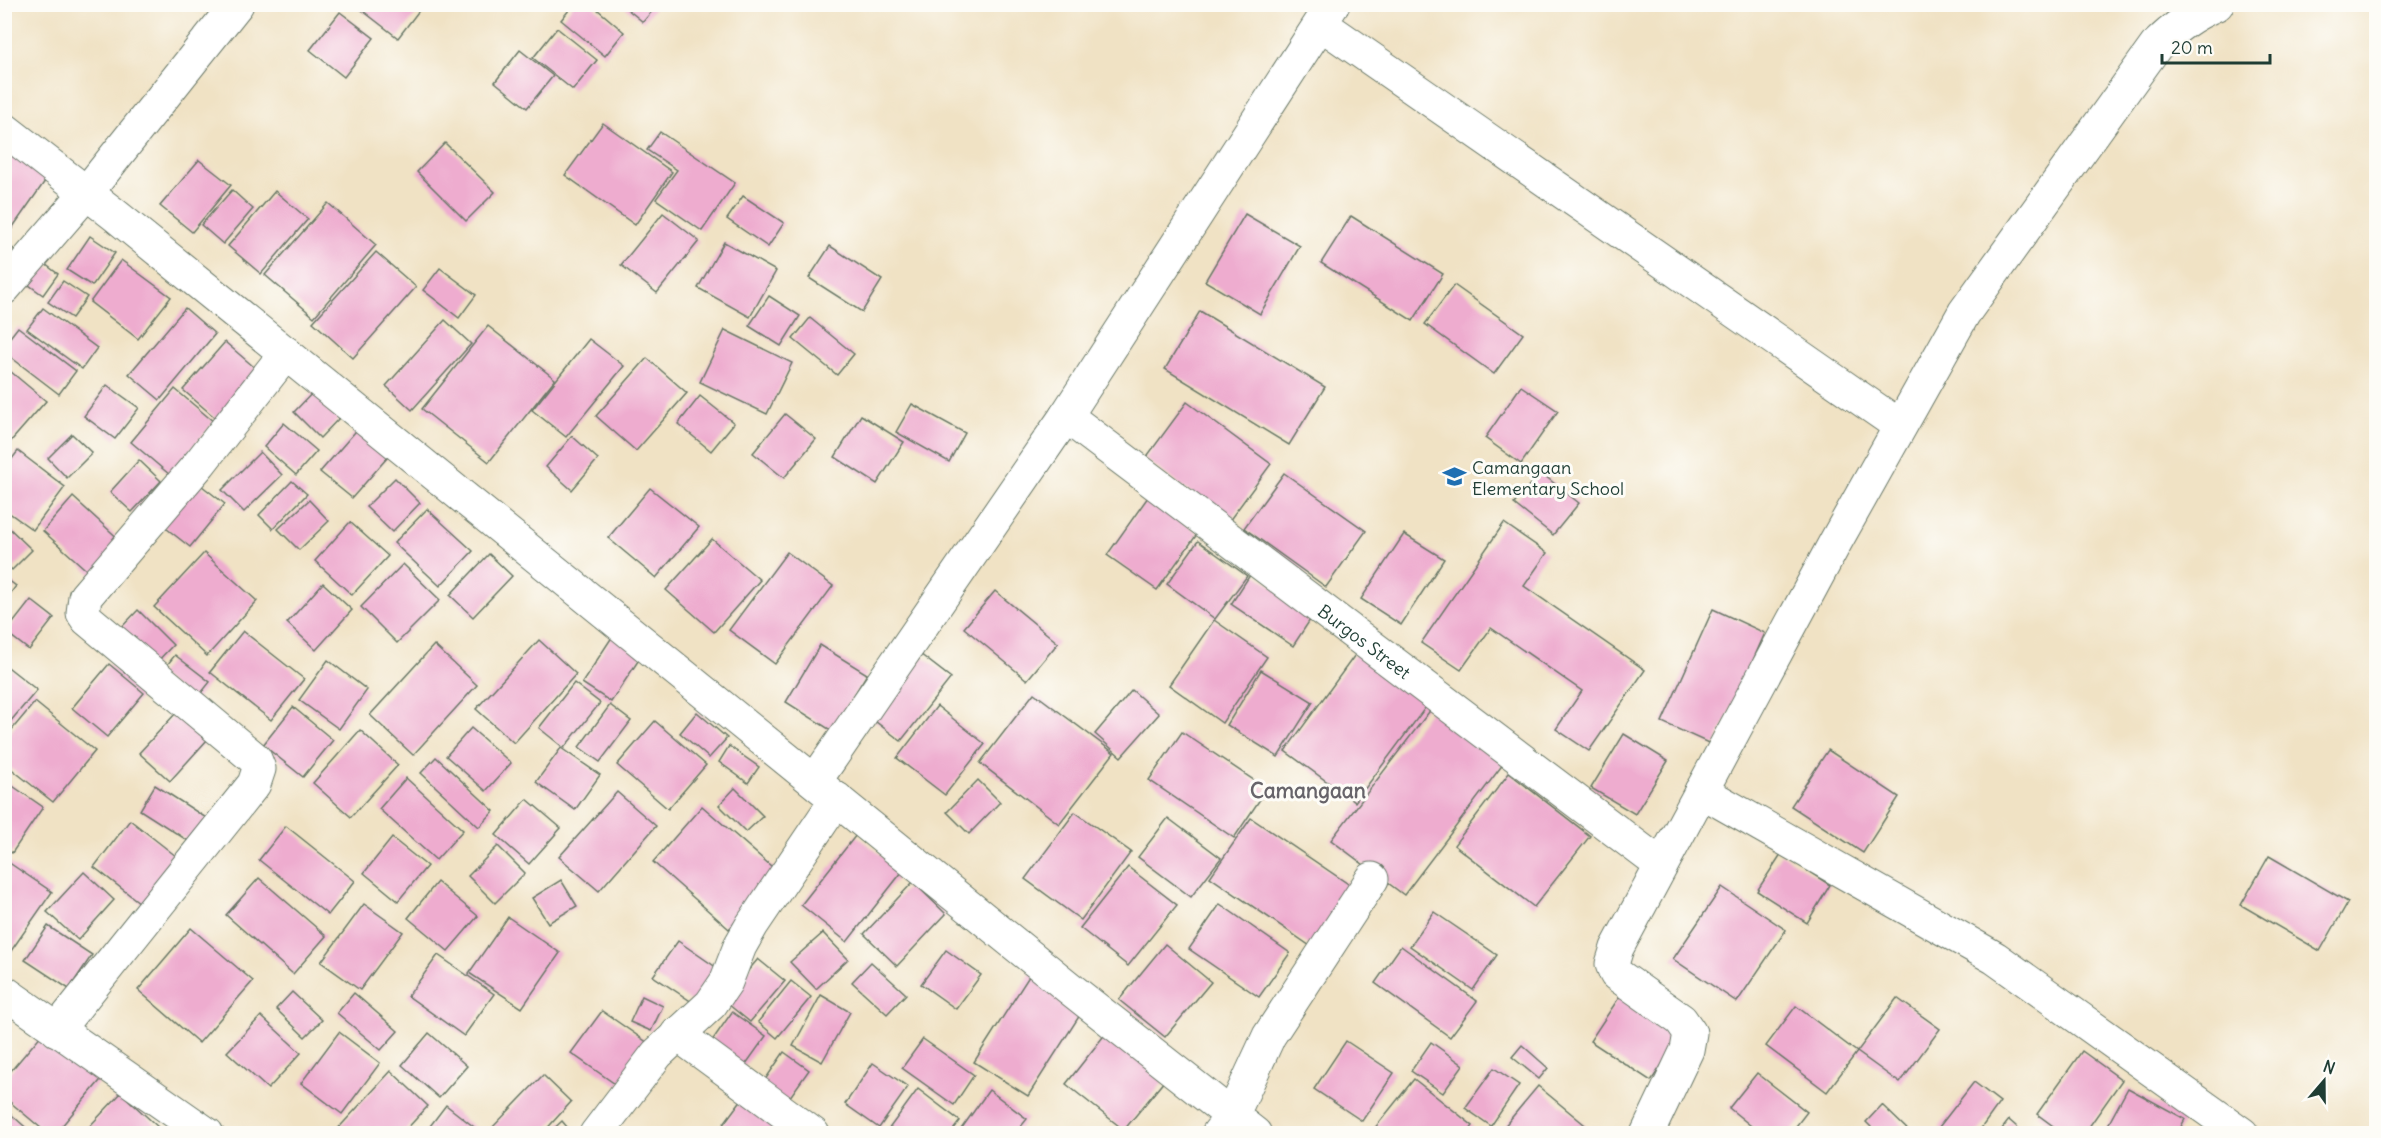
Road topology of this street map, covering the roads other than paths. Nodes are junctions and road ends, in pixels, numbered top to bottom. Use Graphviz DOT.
graph roads {
  1 [pos="237,4"];
  2 [pos="2217,4"];
  3 [pos="1328,14"];
  4 [pos="4,129"];
  5 [pos="87,192"];
  6 [pos="4,288"];
  7 [pos="286,353"];
  8 [pos="1066,416"];
  9 [pos="1900,426"];
  10 [pos="826,790"];
  11 [pos="1701,791"];
  12 [pos="1661,865"];
  13 [pos="1372,879"];
  14 [pos="10,1007"];
  15 [pos="57,1030"];
  16 [pos="677,1034"];
  17 [pos="1235,1128"];
  18 [pos="207,1134"];
  19 [pos="596,1134"];
  20 [pos="813,1134"];
  21 [pos="1647,1134"];
  22 [pos="2242,1134"];
  1 -- 5 [label="street"];
  2 -- 9 [label="street"];
  3 -- 8 [label="street"];
  3 -- 9 [label="street"];
  4 -- 5 [label="street"];
  5 -- 6 [label="street"];
  5 -- 7 [label="street"];
  7 -- 10 [label="street"];
  7 -- 15 [label="street"];
  8 -- 10 [label="street"];
  8 -- 12 [label="street, Burgos Street"];
  9 -- 11 [label="street"];
  10 -- 16 [label="street"];
  10 -- 17 [label="street"];
  11 -- 12 [label="street"];
  11 -- 22 [label="street"];
  12 -- 21 [label="street"];
  13 -- 17 [label="street"];
  14 -- 15 [label="street"];
  15 -- 18 [label="street"];
  16 -- 19 [label="street"];
  16 -- 20 [label="street"];
}
